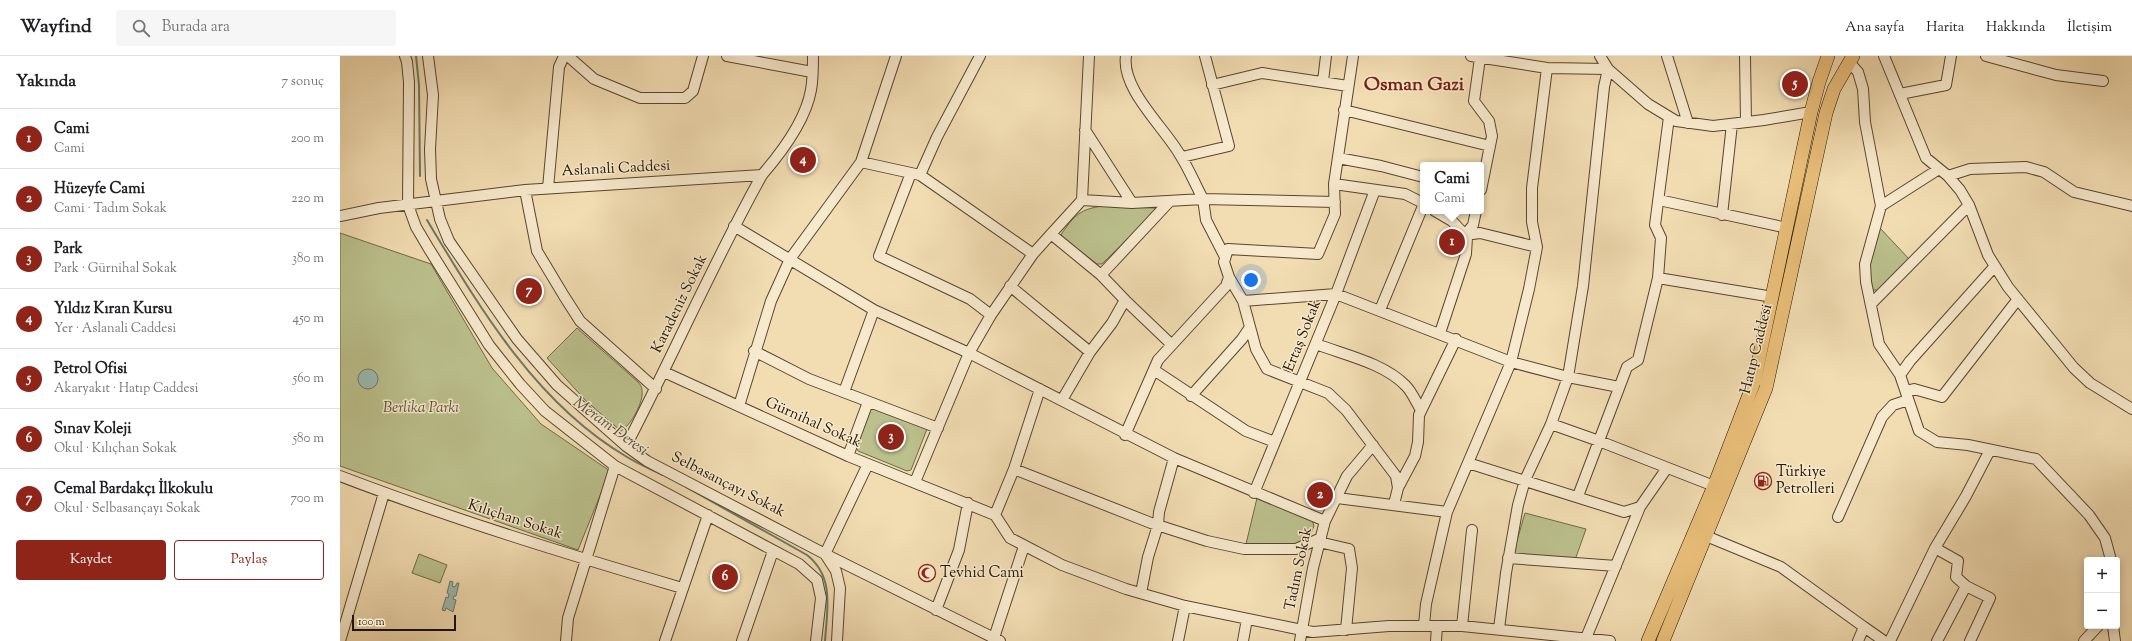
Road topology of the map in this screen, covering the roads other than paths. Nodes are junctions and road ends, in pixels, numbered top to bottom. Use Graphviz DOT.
graph roads {
  1 [pos="405,56"];
  2 [pos="428,56"];
  3 [pos="564,56"];
  4 [pos="568,56"];
  5 [pos="704,56"];
  6 [pos="727,56"];
  7 [pos="813,56"];
  8 [pos="896,56"];
  9 [pos="980,56"];
  10 [pos="1089,56"];
  11 [pos="1126,56"];
  12 [pos="1205,56"];
  13 [pos="1326,56"];
  14 [pos="1354,56"];
  15 [pos="1600,56"];
  16 [pos="1666,56"];
  17 [pos="1745,56"];
  18 [pos="1828,56"];
  19 [pos="1884,56"];
  20 [pos="1951,56"];
  21 [pos="1986,56"];
  22 [pos="1476,57"];
  23 [pos="1850,58"];
  24 [pos="1547,68"];
  25 [pos="1608,69"];
  26 [pos="812,72"];
  27 [pos="1323,81"];
  28 [pos="2103,81"];
  29 [pos="1212,85"];
  30 [pos="1348,86"];
  31 [pos="1900,94"];
  32 [pos="1344,110"];
  33 [pos="1812,112"];
  34 [pos="1670,117"];
  35 [pos="1746,122"];
  36 [pos="1688,123"];
  37 [pos="1732,124"];
  38 [pos="1085,130"];
  39 [pos="1490,146"];
  40 [pos="1182,157"];
  41 [pos="1338,158"];
  42 [pos="861,162"];
  43 [pos="1940,169"];
  44 [pos="915,174"];
  45 [pos="762,175"];
  46 [pos="1484,175"];
  47 [pos="1420,176"];
  48 [pos="1948,176"];
  49 [pos="1334,184"];
  50 [pos="548,188"];
  51 [pos="525,190"];
  52 [pos="1375,190"];
  53 [pos="1203,199"];
  54 [pos="1082,200"];
  55 [pos="1659,200"];
  56 [pos="435,201"];
  57 [pos="1170,201"];
  58 [pos="1335,202"];
  59 [pos="1132,203"];
  60 [pos="1420,203"];
  61 [pos="408,204"];
  62 [pos="1969,205"];
  63 [pos="1881,206"];
  64 [pos="2132,206"];
  65 [pos="1420,212"];
  66 [pos="1440,214"];
  67 [pos="1475,214"];
  68 [pos="340,216"];
  69 [pos="1722,216"];
  70 [pos="734,226"];
  71 [pos="1786,228"];
  72 [pos="1051,234"];
  73 [pos="1465,235"];
  74 [pos="1537,247"];
  75 [pos="1033,254"];
  76 [pos="1225,258"];
  77 [pos="790,259"];
  78 [pos="1994,266"];
  79 [pos="1101,275"];
  80 [pos="1229,277"];
  81 [pos="1658,278"];
  82 [pos="1010,286"];
  83 [pos="1336,294"];
  84 [pos="1773,297"];
  85 [pos="2018,299"];
  86 [pos="1126,300"];
  87 [pos="1243,301"];
  88 [pos="1872,303"];
  89 [pos="874,310"];
  90 [pos="1380,310"];
  91 [pos="991,315"];
  92 [pos="1250,327"];
  93 [pos="1440,333"];
  94 [pos="1456,339"];
  95 [pos="1171,344"];
  96 [pos="1316,344"];
  97 [pos="754,352"];
  98 [pos="1090,352"];
  99 [pos="969,354"];
  100 [pos="1512,362"];
  101 [pos="1154,370"];
  102 [pos="664,372"];
  103 [pos="1900,375"];
  104 [pos="1568,377"];
  105 [pos="1299,383"];
  106 [pos="1619,387"];
  107 [pos="656,389"];
  108 [pos="1040,389"];
  109 [pos="844,392"];
  110 [pos="1907,395"];
  111 [pos="1191,396"];
  112 [pos="1062,400"];
  113 [pos="868,402"];
  114 [pos="739,406"];
  115 [pos="2132,409"];
  116 [pos="1421,410"];
  117 [pos="1551,424"];
  118 [pos="938,428"];
  119 [pos="1126,435"];
  120 [pos="1599,441"];
  121 [pos="1275,442"];
  122 [pos="1373,445"];
  123 [pos="626,446"];
  124 [pos="1990,450"];
  125 [pos="848,456"];
  126 [pos="1174,458"];
  127 [pos="1468,463"];
  128 [pos="868,464"];
  129 [pos="615,466"];
  130 [pos="1667,468"];
  131 [pos="1014,469"];
  132 [pos="340,476"];
  133 [pos="1526,480"];
  134 [pos="915,482"];
  135 [pos="1714,486"];
  136 [pos="1398,488"];
  137 [pos="384,493"];
  138 [pos="1254,493"];
  139 [pos="1578,496"];
  140 [pos="1337,498"];
  141 [pos="968,503"];
  142 [pos="1394,504"];
  143 [pos="1640,507"];
  144 [pos="1447,512"];
  145 [pos="708,515"];
  146 [pos="995,515"];
  147 [pos="1838,517"];
  148 [pos="1325,521"];
  149 [pos="1158,525"];
  150 [pos="1472,530"];
  151 [pos="1706,536"];
  152 [pos="1320,540"];
  153 [pos="1024,546"];
  154 [pos="1935,548"];
  155 [pos="773,551"];
  156 [pos="825,554"];
  157 [pos="2110,557"];
  158 [pos="1508,558"];
  159 [pos="585,559"];
  160 [pos="1616,566"];
  161 [pos="1966,586"];
  162 [pos="682,588"];
  163 [pos="1141,593"];
  164 [pos="1185,606"];
  165 [pos="936,610"];
  166 [pos="1248,619"];
  167 [pos="1424,626"];
  168 [pos="1437,626"];
  169 [pos="1462,626"];
  170 [pos="1864,627"];
  171 [pos="1499,629"];
  172 [pos="2095,629"];
  173 [pos="2113,629"];
  174 [pos="1302,630"];
  175 [pos="1346,630"];
  176 [pos="1586,638"];
  177 [pos="340,640"];
  178 [pos="996,640"];
  179 [pos="566,641"];
  180 [pos="665,641"];
  181 [pos="742,641"];
  182 [pos="816,641"];
  183 [pos="837,641"];
  184 [pos="1178,641"];
  185 [pos="1243,641"];
  186 [pos="1300,641"];
  187 [pos="1436,641"];
  188 [pos="1610,641"];
  189 [pos="1648,641"];
  190 [pos="1663,641"];
  191 [pos="1858,641"];
  192 [pos="1884,641"];
  193 [pos="1890,641"];
  194 [pos="1936,641"];
  195 [pos="1970,641"];
  196 [pos="2084,641"];
  197 [pos="2115,641"];
  1 -- 61 [label="street"];
  2 -- 56 [label="street, Selbasançayı Sokak"];
  3 -- 50 [label="street"];
  4 -- 5 [label="street"];
  6 -- 26 [label="street"];
  7 -- 26 [label="street"];
  8 -- 42 [label="street"];
  9 -- 44 [label="street"];
  10 -- 38 [label="street"];
  11 -- 40 [label="street"];
  12 -- 29 [label="street"];
  13 -- 27 [label="street"];
  14 -- 30 [label="street"];
  15 -- 25 [label="street"];
  16 -- 36 [label="street"];
  17 -- 35 [label="street"];
  18 -- 33 [label="main road, Hatıp Caddesi"];
  19 -- 31 [label="street"];
  20 -- 31 [label="street"];
  21 -- 28 [label="street"];
  22 -- 24 [label="street"];
  22 -- 39 [label="street"];
  23 -- 63 [label="street"];
  23 -- 151 [label="main road, Hatıp Caddesi"];
  24 -- 25 [label="street"];
  24 -- 74 [label="street"];
  25 -- 34 [label="street"];
  25 -- 104 [label="street"];
  26 -- 45 [label="street"];
  27 -- 29 [label="street"];
  27 -- 30 [label="street"];
  29 -- 40 [label="street"];
  30 -- 32 [label="street"];
  31 -- 43 [label="street"];
  32 -- 39 [label="street"];
  32 -- 41 [label="street"];
  33 -- 35 [label="street"];
  33 -- 71 [label="main road, Hatıp Caddesi"];
  34 -- 36 [label="street"];
  34 -- 55 [label="street"];
  35 -- 37 [label="street"];
  36 -- 37 [label="street"];
  37 -- 69 [label="street"];
  38 -- 54 [label="street"];
  38 -- 59 [label="street"];
  39 -- 46 [label="street"];
  40 -- 53 [label="street"];
  41 -- 47 [label="street"];
  41 -- 49 [label="street"];
  42 -- 44 [label="street"];
  42 -- 77 [label="street"];
  43 -- 48 [label="street"];
  43 -- 63 [label="street"];
  44 -- 75 [label="street"];
  44 -- 91 [label="street"];
  45 -- 50 [label="street, Aslanali Caddesi"];
  45 -- 70 [label="street, Karadeniz Sokak"];
  48 -- 62 [label="street"];
  48 -- 64 [label="street"];
  49 -- 52 [label="street"];
  49 -- 58 [label="street"];
  50 -- 51 [label="street, Aslanali Caddesi"];
  51 -- 56 [label="street, Aslanali Caddesi"];
  51 -- 107 [label="street"];
  52 -- 60 [label="street"];
  52 -- 83 [label="street, Ertaş Sokak"];
  53 -- 57 [label="street"];
  53 -- 58 [label="street"];
  53 -- 76 [label="street"];
  54 -- 59 [label="street"];
  54 -- 72 [label="street"];
  55 -- 69 [label="street"];
  55 -- 81 [label="street"];
  56 -- 61 [label="street, Aslanali Caddesi"];
  56 -- 123 [label="street, Selbasançayı Sokak"];
  57 -- 59 [label="street"];
  57 -- 79 [label="street"];
  58 -- 76 [label="street"];
  61 -- 68 [label="street, Aslanali Caddesi"];
  61 -- 129 [label="street"];
  62 -- 78 [label="street"];
  62 -- 88 [label="street"];
  63 -- 88 [label="street"];
  65 -- 90 [label="street"];
  66 -- 73 [label="street"];
  67 -- 73 [label="street"];
  69 -- 71 [label="street"];
  70 -- 77 [label="street"];
  70 -- 102 [label="street, Karadeniz Sokak"];
  71 -- 84 [label="main road, Hatıp Caddesi"];
  72 -- 75 [label="street"];
  72 -- 79 [label="street"];
  73 -- 74 [label="street"];
  73 -- 93 [label="street"];
  74 -- 100 [label="street"];
  75 -- 82 [label="street"];
  76 -- 80 [label="street"];
  77 -- 89 [label="street"];
  77 -- 97 [label="street"];
  78 -- 85 [label="street"];
  78 -- 103 [label="street"];
  79 -- 86 [label="street"];
  80 -- 87 [label="street"];
  80 -- 95 [label="street"];
  81 -- 84 [label="street"];
  81 -- 106 [label="street"];
  82 -- 91 [label="street"];
  82 -- 98 [label="street"];
  83 -- 87 [label="street"];
  83 -- 90 [label="street"];
  83 -- 96 [label="street, Ertaş Sokak"];
  84 -- 135 [label="main road, Hatıp Caddesi"];
  85 -- 110 [label="street"];
  85 -- 115 [label="street"];
  86 -- 95 [label="street"];
  86 -- 98 [label="street"];
  87 -- 92 [label="street"];
  88 -- 103 [label="street"];
  89 -- 99 [label="street"];
  89 -- 109 [label="street"];
  90 -- 93 [label="street"];
  91 -- 99 [label="street"];
  92 -- 105 [label="street"];
  92 -- 111 [label="street"];
  93 -- 94 [label="street"];
  94 -- 100 [label="street"];
  94 -- 116 [label="street"];
  95 -- 101 [label="street"];
  96 -- 105 [label="street, Ertaş Sokak"];
  96 -- 116 [label="street"];
  97 -- 109 [label="street"];
  97 -- 114 [label="street"];
  98 -- 112 [label="street"];
  99 -- 108 [label="street"];
  99 -- 118 [label="street"];
  100 -- 104 [label="street"];
  100 -- 127 [label="street"];
  101 -- 111 [label="street"];
  101 -- 119 [label="street"];
  102 -- 107 [label="street, Karadeniz Sokak"];
  102 -- 114 [label="street, Gürnihal Sokak"];
  103 -- 110 [label="street"];
  104 -- 106 [label="street"];
  104 -- 117 [label="street"];
  105 -- 121 [label="street, Ertaş Sokak"];
  105 -- 122 [label="street"];
  106 -- 120 [label="street"];
  107 -- 123 [label="street, Karadeniz Sokak"];
  108 -- 112 [label="street"];
  108 -- 131 [label="street"];
  109 -- 113 [label="street"];
  110 -- 124 [label="street"];
  110 -- 147 [label="street"];
  111 -- 121 [label="street"];
  112 -- 119 [label="street"];
  113 -- 118 [label="street"];
  113 -- 125 [label="street"];
  114 -- 125 [label="street, Gürnihal Sokak"];
  116 -- 136 [label="street"];
  117 -- 120 [label="street"];
  117 -- 133 [label="street"];
  118 -- 134 [label="street"];
  119 -- 126 [label="street"];
  120 -- 130 [label="street"];
  120 -- 139 [label="street"];
  121 -- 138 [label="street, Ertaş Sokak"];
  122 -- 136 [label="street"];
  122 -- 140 [label="street, Tadım Sokak"];
  123 -- 156 [label="street, Selbasançayı Sokak"];
  124 -- 154 [label="street"];
  124 -- 157 [label="street"];
  125 -- 128 [label="street, Gürnihal Sokak"];
  126 -- 138 [label="street"];
  126 -- 149 [label="street"];
  127 -- 133 [label="street"];
  127 -- 144 [label="street"];
  128 -- 134 [label="street, Gürnihal Sokak"];
  128 -- 156 [label="street"];
  129 -- 145 [label="street"];
  129 -- 159 [label="street"];
  130 -- 135 [label="street"];
  130 -- 143 [label="street"];
  131 -- 146 [label="street"];
  131 -- 149 [label="street"];
  132 -- 137 [label="street, Kılıçhan Sokak"];
  133 -- 139 [label="street"];
  133 -- 158 [label="street"];
  134 -- 141 [label="street, Gürnihal Sokak"];
  135 -- 189 [label="main road, Hatıp Caddesi"];
  136 -- 142 [label="street"];
  137 -- 159 [label="street, Kılıçhan Sokak"];
  137 -- 177 [label="street"];
  138 -- 148 [label="street"];
  139 -- 143 [label="street"];
  140 -- 142 [label="street"];
  140 -- 148 [label="street, Tadım Sokak"];
  141 -- 146 [label="street, Gürnihal Sokak"];
  141 -- 165 [label="street"];
  142 -- 144 [label="street"];
  143 -- 160 [label="street"];
  144 -- 167 [label="street"];
  145 -- 155 [label="street"];
  145 -- 162 [label="street"];
  146 -- 153 [label="street"];
  148 -- 152 [label="street, Tadım Sokak"];
  149 -- 152 [label="street"];
  149 -- 163 [label="street"];
  150 -- 169 [label="street"];
  151 -- 170 [label="street"];
  151 -- 190 [label="main road, Hatıp Caddesi"];
  152 -- 174 [label="street, Tadım Sokak"];
  152 -- 175 [label="street"];
  153 -- 163 [label="street"];
  153 -- 178 [label="street"];
  154 -- 161 [label="street"];
  154 -- 193 [label="street"];
  155 -- 181 [label="street"];
  155 -- 182 [label="street"];
  156 -- 165 [label="street"];
  156 -- 183 [label="street, Selbasançayı Sokak"];
  158 -- 160 [label="street"];
  158 -- 171 [label="street"];
  159 -- 162 [label="street, Kılıçhan Sokak"];
  159 -- 179 [label="street"];
  160 -- 176 [label="street"];
  161 -- 194 [label="street"];
  161 -- 195 [label="street"];
  162 -- 180 [label="street"];
  163 -- 164 [label="street"];
  164 -- 166 [label="street"];
  164 -- 184 [label="street"];
  165 -- 178 [label="street"];
  166 -- 174 [label="street"];
  166 -- 185 [label="street"];
  167 -- 168 [label="street"];
  167 -- 175 [label="street"];
  168 -- 169 [label="street"];
  168 -- 187 [label="street"];
  169 -- 171 [label="street"];
  170 -- 191 [label="street"];
  170 -- 192 [label="street"];
  171 -- 176 [label="street"];
  172 -- 196 [label="street"];
  173 -- 197 [label="street"];
  174 -- 175 [label="street"];
  174 -- 186 [label="street, Tadım Sokak"];
  176 -- 188 [label="street"];
}
